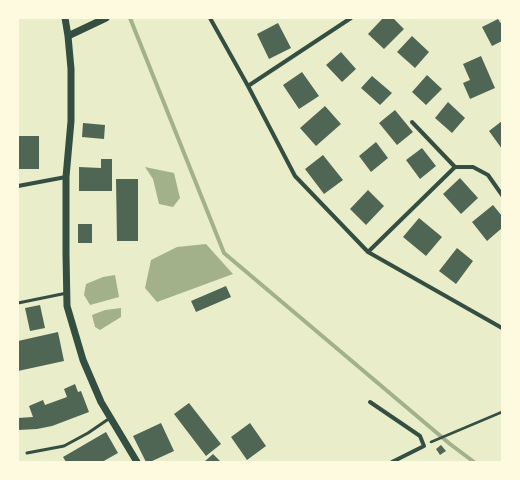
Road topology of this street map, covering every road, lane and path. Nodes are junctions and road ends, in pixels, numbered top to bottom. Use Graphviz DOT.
graph roads {
  1 [pos="65,18"];
  2 [pos="106,18"];
  3 [pos="210,18"];
  4 [pos="351,18"];
  5 [pos="68,36"];
  6 [pos="248,86"];
  7 [pos="412,122"];
  8 [pos="455,167"];
  9 [pos="66,177"];
  10 [pos="18,186"];
  11 [pos="502,195"];
  12 [pos="368,252"];
  13 [pos="67,293"];
  14 [pos="18,303"];
  15 [pos="502,328"];
  16 [pos="370,402"];
  17 [pos="502,412"];
  18 [pos="110,418"];
  19 [pos="439,438"];
  20 [pos="27,453"];
  21 [pos="137,462"];
  22 [pos="392,462"];
  1 -- 5 [label="street"];
  2 -- 5 [label="street"];
  3 -- 6 [label="street"];
  4 -- 6 [label="street"];
  5 -- 9 [label="street"];
  6 -- 12 [label="street"];
  7 -- 8 [label="street"];
  8 -- 11 [label="street"];
  8 -- 12 [label="street"];
  9 -- 10 [label="street"];
  9 -- 13 [label="street"];
  12 -- 15 [label="street"];
  13 -- 14 [label="lane"];
  13 -- 18 [label="street"];
  16 -- 22 [label="street"];
  17 -- 19 [label="path"];
  18 -- 20 [label="lane"];
  18 -- 21 [label="street"];
}
